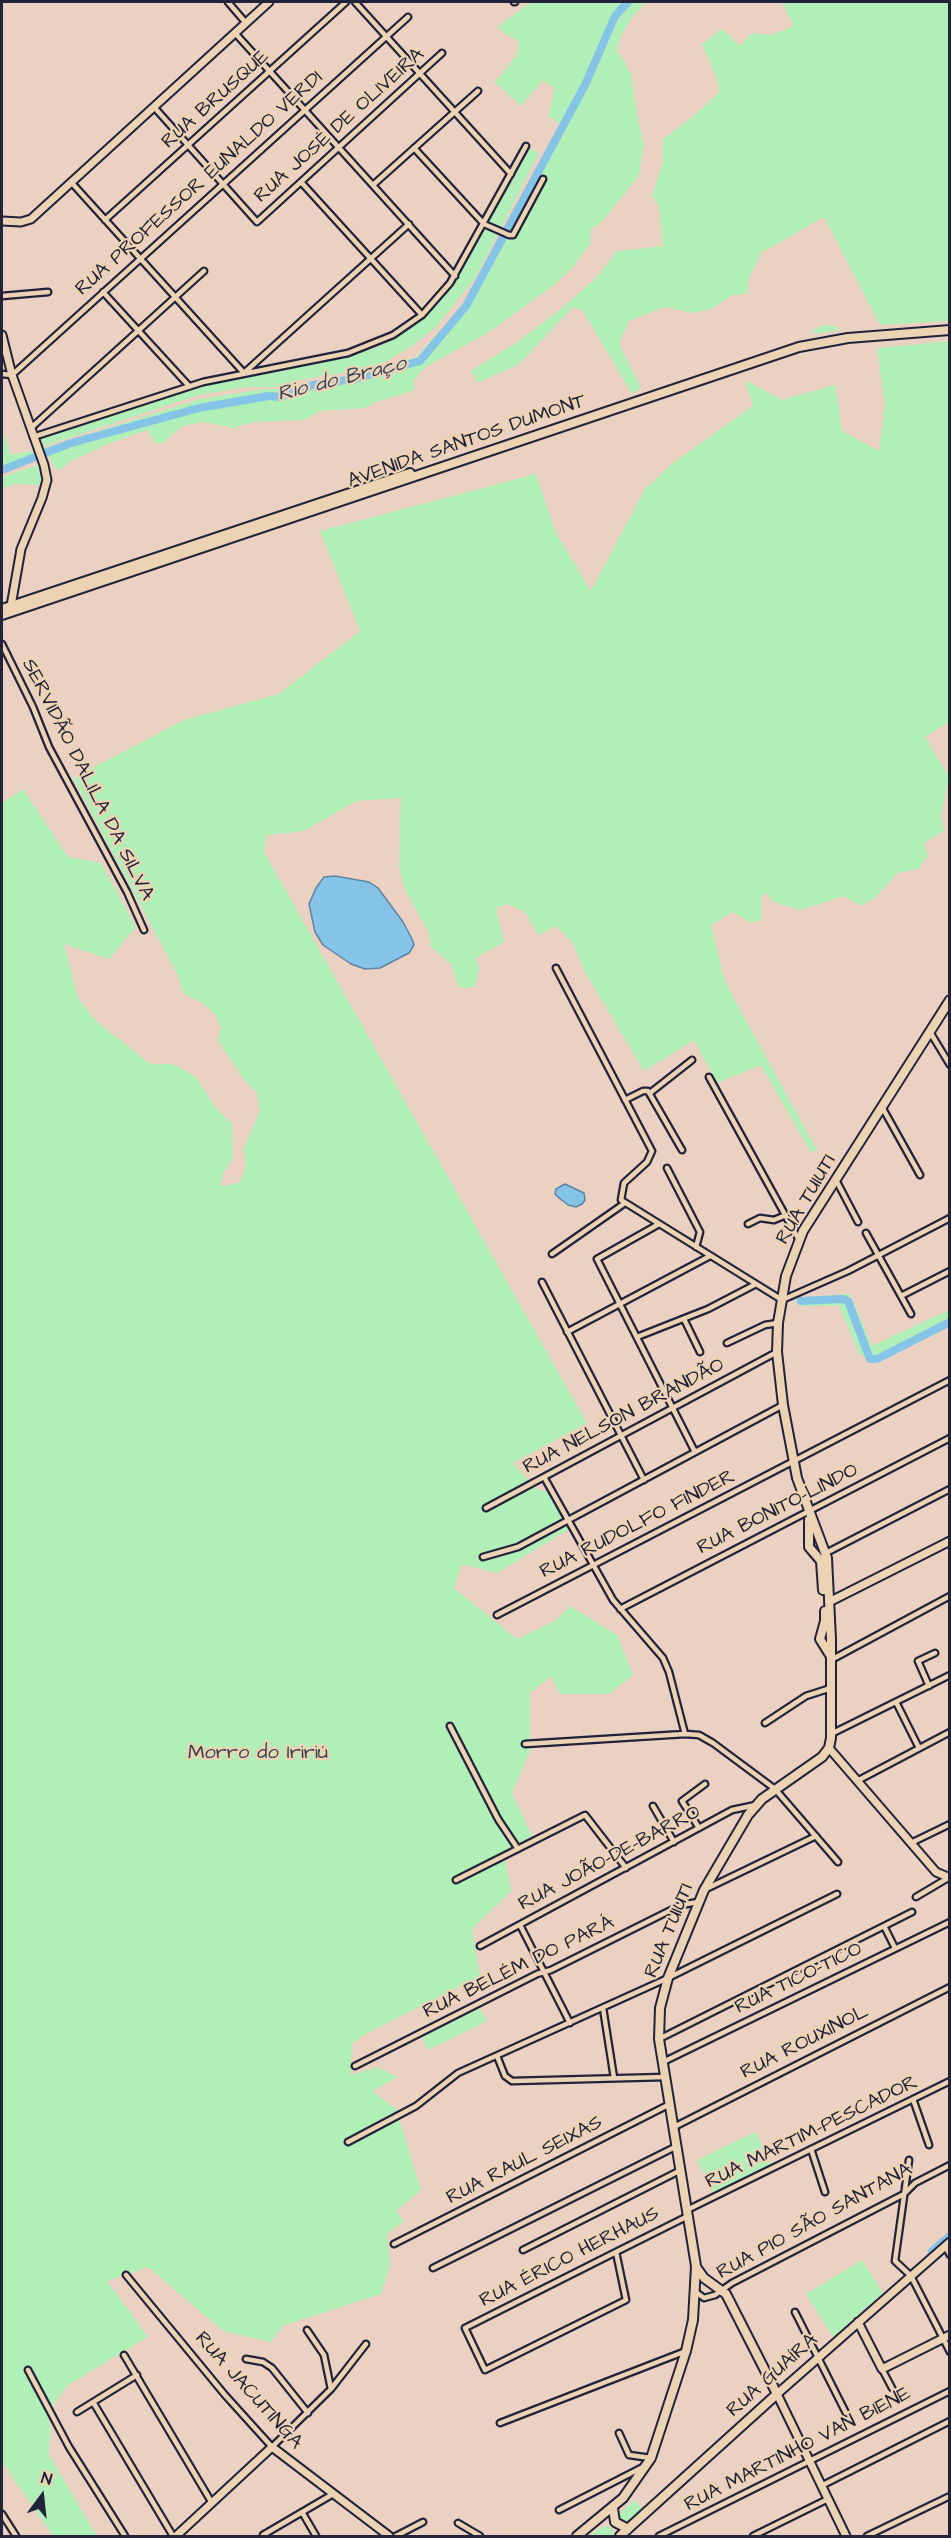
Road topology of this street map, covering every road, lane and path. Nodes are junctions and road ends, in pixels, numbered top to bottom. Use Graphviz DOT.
graph roads {
  1 [pos="228,2"];
  2 [pos="269,2"];
  3 [pos="346,2"];
  4 [pos="355,2"];
  5 [pos="408,16"];
  6 [pos="246,23"];
  7 [pos="235,33"];
  8 [pos="386,36"];
  9 [pos="442,53"];
  10 [pos="269,71"];
  11 [pos="420,73"];
  12 [pos="478,91"];
  13 [pos="154,107"];
  14 [pos="304,110"];
  15 [pos="455,111"];
  16 [pos="188,145"];
  17 [pos="526,146"];
  18 [pos="339,148"];
  19 [pos="414,148"];
  20 [pos="511,174"];
  21 [pos="543,179"];
  22 [pos="71,182"];
  23 [pos="301,182"];
  24 [pos="223,183"];
  25 [pos="373,185"];
  26 [pos="105,220"];
  27 [pos="2,221"];
  28 [pos="408,224"];
  29 [pos="484,224"];
  30 [pos="140,258"];
  31 [pos="371,258"];
  32 [pos="204,270"];
  33 [pos="455,276"];
  34 [pos="48,292"];
  35 [pos="103,292"];
  36 [pos="2,296"];
  37 [pos="175,297"];
  38 [pos="422,315"];
  39 [pos="950,324"];
  40 [pos="138,330"];
  41 [pos="950,330"];
  42 [pos="2,335"];
  43 [pos="244,373"];
  44 [pos="2,374"];
  45 [pos="12,375"];
  46 [pos="189,386"];
  47 [pos="31,428"];
  48 [pos="33,436"];
  49 [pos="11,606"];
  50 [pos="2,612"];
  51 [pos="2,644"];
  52 [pos="144,930"];
  53 [pos="556,968"];
  54 [pos="950,1000"];
  55 [pos="930,1032"];
  56 [pos="692,1060"];
  57 [pos="950,1065"];
  58 [pos="709,1077"];
  59 [pos="650,1093"];
  60 [pos="625,1100"];
  61 [pos="882,1107"];
  62 [pos="682,1150"];
  63 [pos="668,1168"];
  64 [pos="920,1175"];
  65 [pos="836,1180"];
  66 [pos="625,1203"];
  67 [pos="786,1215"];
  68 [pos="950,1218"];
  69 [pos="858,1222"];
  70 [pos="659,1224"];
  71 [pos="748,1224"];
  72 [pos="866,1233"];
  73 [pos="799,1240"];
  74 [pos="696,1247"];
  75 [pos="552,1254"];
  76 [pos="878,1255"];
  77 [pos="710,1256"];
  78 [pos="950,1271"];
  79 [pos="542,1282"];
  80 [pos="756,1284"];
  81 [pos="901,1296"];
  82 [pos="782,1300"];
  83 [pos="620,1304"];
  84 [pos="911,1314"];
  85 [pos="684,1319"];
  86 [pos="778,1323"];
  87 [pos="567,1332"];
  88 [pos="637,1337"];
  89 [pos="727,1343"];
  90 [pos="700,1352"];
  91 [pos="777,1352"];
  92 [pos="950,1380"];
  93 [pos="783,1406"];
  94 [pos="673,1408"];
  95 [pos="621,1436"];
  96 [pos="950,1438"];
  97 [pos="695,1452"];
  98 [pos="794,1461"];
  99 [pos="544,1477"];
  100 [pos="644,1480"];
  101 [pos="950,1489"];
  102 [pos="486,1508"];
  103 [pos="808,1510"];
  104 [pos="568,1520"];
  105 [pos="821,1540"];
  106 [pos="950,1541"];
  107 [pos="809,1544"];
  108 [pos="826,1553"];
  109 [pos="483,1557"];
  110 [pos="593,1565"];
  111 [pos="950,1596"];
  112 [pos="829,1602"];
  113 [pos="620,1609"];
  114 [pos="497,1615"];
  115 [pos="831,1639"];
  116 [pos="821,1641"];
  117 [pos="935,1653"];
  118 [pos="831,1658"];
  119 [pos="950,1675"];
  120 [pos="929,1686"];
  121 [pos="831,1688"];
  122 [pos="896,1702"];
  123 [pos="765,1723"];
  124 [pos="450,1726"];
  125 [pos="950,1732"];
  126 [pos="685,1734"];
  127 [pos="831,1734"];
  128 [pos="525,1744"];
  129 [pos="828,1748"];
  130 [pos="919,1748"];
  131 [pos="857,1781"];
  132 [pos="705,1784"];
  133 [pos="775,1789"];
  134 [pos="756,1805"];
  135 [pos="653,1806"];
  136 [pos="950,1824"];
  137 [pos="699,1828"];
  138 [pos="816,1836"];
  139 [pos="674,1842"];
  140 [pos="911,1843"];
  141 [pos="518,1849"];
  142 [pos="838,1862"];
  143 [pos="626,1868"];
  144 [pos="949,1878"];
  145 [pos="456,1880"];
  146 [pos="704,1890"];
  147 [pos="837,1894"];
  148 [pos="916,1897"];
  149 [pos="698,1902"];
  150 [pos="912,1912"];
  151 [pos="950,1922"];
  152 [pos="520,1925"];
  153 [pos="884,1926"];
  154 [pos="480,1946"];
  155 [pos="896,1948"];
  156 [pos="544,1973"];
  157 [pos="668,1978"];
  158 [pos="950,1987"];
  159 [pos="603,2008"];
  160 [pos="570,2023"];
  161 [pos="659,2039"];
  162 [pos="497,2056"];
  163 [pos="663,2062"];
  164 [pos="356,2066"];
  165 [pos="665,2077"];
  166 [pos="614,2078"];
  167 [pos="950,2081"];
  168 [pos="913,2099"];
  169 [pos="670,2104"];
  170 [pos="674,2127"];
  171 [pos="348,2142"];
  172 [pos="929,2145"];
  173 [pos="677,2146"];
  174 [pos="811,2149"];
  175 [pos="909,2160"];
  176 [pos="950,2165"];
  177 [pos="681,2170"];
  178 [pos="825,2192"];
  179 [pos="904,2194"];
  180 [pos="688,2213"];
  181 [pos="394,2244"];
  182 [pos="947,2244"];
  183 [pos="523,2250"];
  184 [pos="616,2252"];
  185 [pos="950,2254"];
  186 [pos="696,2266"];
  187 [pos="433,2268"];
  188 [pos="126,2275"];
  189 [pos="911,2276"];
  190 [pos="712,2284"];
  191 [pos="723,2290"];
  192 [pos="696,2292"];
  193 [pos="795,2312"];
  194 [pos="858,2322"];
  195 [pos="307,2330"];
  196 [pos="946,2337"];
  197 [pos="366,2344"];
  198 [pos="686,2351"];
  199 [pos="950,2352"];
  200 [pos="124,2355"];
  201 [pos="818,2358"];
  202 [pos="246,2359"];
  203 [pos="882,2369"];
  204 [pos="28,2370"];
  205 [pos="136,2375"];
  206 [pos="892,2388"];
  207 [pos="331,2389"];
  208 [pos="950,2391"];
  209 [pos="777,2394"];
  210 [pos="93,2402"];
  211 [pos="77,2412"];
  212 [pos="308,2413"];
  213 [pos="846,2413"];
  214 [pos="950,2421"];
  215 [pos="500,2423"];
  216 [pos="619,2433"];
  217 [pos="272,2447"];
  218 [pos="650,2461"];
  219 [pos="810,2462"];
  220 [pos="821,2486"];
  221 [pos="333,2494"];
  222 [pos="950,2496"];
  223 [pos="828,2499"];
  224 [pos="212,2502"];
  225 [pos="613,2508"];
  226 [pos="559,2510"];
  227 [pos="302,2512"];
  228 [pos="2,2514"];
  229 [pos="599,2520"];
  230 [pos="423,2522"];
  231 [pos="458,2523"];
  232 [pos="629,2533"];
  233 [pos="16,2536"];
  234 [pos="125,2536"];
  235 [pos="175,2536"];
  236 [pos="263,2536"];
  237 [pos="316,2536"];
  238 [pos="389,2536"];
  239 [pos="396,2536"];
  240 [pos="480,2536"];
  241 [pos="577,2536"];
  242 [pos="619,2536"];
  243 [pos="659,2536"];
  244 [pos="753,2536"];
  245 [pos="846,2536"];
  246 [pos="867,2536"];
  1 -- 6 [label="street"];
  2 -- 6 [label="street"];
  3 -- 10 [label="street, RUA BRUSQUE"];
  4 -- 8 [label="street"];
  5 -- 8 [label="street, RUA PROFESSOR EUNALDO VERDI"];
  6 -- 7 [label="street"];
  7 -- 10 [label="street"];
  7 -- 13 [label="street"];
  8 -- 11 [label="street"];
  8 -- 14 [label="street, RUA PROFESSOR EUNALDO VERDI"];
  9 -- 11 [label="street, RUA JOSÉ DE OLIVEIRA"];
  10 -- 14 [label="street"];
  10 -- 16 [label="street, RUA BRUSQUE"];
  11 -- 15 [label="street"];
  11 -- 18 [label="street, RUA JOSÉ DE OLIVEIRA"];
  12 -- 15 [label="street"];
  13 -- 16 [label="street"];
  13 -- 22 [label="street"];
  14 -- 18 [label="street"];
  14 -- 24 [label="street, RUA PROFESSOR EUNALDO VERDI"];
  15 -- 19 [label="street"];
  15 -- 20 [label="street"];
  16 -- 24 [label="street"];
  16 -- 26 [label="street, RUA BRUSQUE"];
  17 -- 20 [label="street"];
  18 -- 23 [label="street, RUA JOSÉ DE OLIVEIRA"];
  18 -- 25 [label="street"];
  19 -- 25 [label="street"];
  19 -- 29 [label="street"];
  20 -- 29 [label="street"];
  21 -- 29 [label="street"];
  22 -- 26 [label="street"];
  22 -- 27 [label="street"];
  23 -- 24 [label="street, RUA JOSÉ DE OLIVEIRA"];
  23 -- 31 [label="street"];
  24 -- 30 [label="street, RUA PROFESSOR EUNALDO VERDI"];
  25 -- 28 [label="street"];
  26 -- 30 [label="street"];
  28 -- 31 [label="street"];
  28 -- 33 [label="street"];
  29 -- 33 [label="street"];
  30 -- 35 [label="street, RUA PROFESSOR EUNALDO VERDI"];
  30 -- 37 [label="street"];
  31 -- 38 [label="street"];
  31 -- 43 [label="street"];
  32 -- 37 [label="street"];
  33 -- 38 [label="street"];
  34 -- 36 [label="street"];
  35 -- 40 [label="street"];
  35 -- 45 [label="street, RUA PROFESSOR EUNALDO VERDI"];
  37 -- 40 [label="street"];
  37 -- 43 [label="street"];
  38 -- 43 [label="street"];
  39 -- 49 [label="main road, AVENIDA SANTOS DUMONT"];
  40 -- 46 [label="street"];
  40 -- 47 [label="street"];
  41 -- 50 [label="main road, AVENIDA SANTOS DUMONT"];
  42 -- 45 [label="street"];
  43 -- 46 [label="street"];
  44 -- 45 [label="street"];
  45 -- 47 [label="street"];
  46 -- 48 [label="street"];
  47 -- 48 [label="street"];
  48 -- 49 [label="street"];
  49 -- 50 [label="main road, AVENIDA SANTOS DUMONT"];
  51 -- 52 [label="street, SERVIDÃO DALILA DA SILVA"];
  53 -- 60 [label="street"];
  54 -- 55 [label="main road, RUA TUIUTI"];
  55 -- 57 [label="street"];
  55 -- 61 [label="main road, RUA TUIUTI"];
  56 -- 59 [label="street"];
  58 -- 67 [label="street"];
  59 -- 60 [label="street"];
  59 -- 62 [label="street"];
  60 -- 66 [label="street"];
  61 -- 64 [label="street"];
  61 -- 65 [label="main road, RUA TUIUTI"];
  63 -- 74 [label="street"];
  65 -- 69 [label="street"];
  65 -- 73 [label="main road, RUA TUIUTI"];
  66 -- 70 [label="street"];
  66 -- 75 [label="street"];
  67 -- 71 [label="street"];
  67 -- 73 [label="street"];
  68 -- 76 [label="street"];
  70 -- 74 [label="street"];
  70 -- 83 [label="street"];
  72 -- 76 [label="street"];
  73 -- 82 [label="main road, RUA TUIUTI"];
  74 -- 77 [label="street"];
  76 -- 81 [label="street"];
  76 -- 82 [label="street"];
  77 -- 80 [label="street"];
  77 -- 83 [label="street"];
  78 -- 81 [label="street"];
  79 -- 87 [label="street"];
  80 -- 82 [label="street"];
  80 -- 85 [label="street"];
  81 -- 84 [label="street"];
  82 -- 86 [label="main road, RUA TUIUTI"];
  83 -- 87 [label="street"];
  83 -- 88 [label="street"];
  85 -- 88 [label="street"];
  85 -- 90 [label="street"];
  86 -- 89 [label="street"];
  86 -- 91 [label="main road, RUA TUIUTI"];
  87 -- 95 [label="street"];
  88 -- 94 [label="street"];
  91 -- 93 [label="main road, RUA TUIUTI"];
  91 -- 94 [label="street, RUA NELSON BRANDÃO"];
  92 -- 98 [label="street, RUA RUDOLFO FINDER"];
  93 -- 97 [label="street"];
  93 -- 98 [label="main road, RUA TUIUTI"];
  94 -- 95 [label="street, RUA NELSON BRANDÃO"];
  94 -- 97 [label="street"];
  95 -- 99 [label="street, RUA NELSON BRANDÃO"];
  95 -- 100 [label="street"];
  96 -- 103 [label="street, RUA BONITO-LINDO"];
  97 -- 100 [label="street"];
  98 -- 103 [label="main road, RUA TUIUTI"];
  98 -- 110 [label="street, RUA RUDOLFO FINDER"];
  99 -- 102 [label="street, RUA NELSON BRANDÃO"];
  99 -- 104 [label="street"];
  100 -- 104 [label="street"];
  101 -- 108 [label="street"];
  103 -- 105 [label="main road, RUA TUIUTI"];
  103 -- 107 [label="main road, RUA TUIUTI"];
  103 -- 113 [label="street, RUA BONITO-LINDO"];
  104 -- 109 [label="street"];
  104 -- 110 [label="street"];
  105 -- 107 [label="main road"];
  105 -- 108 [label="main road, RUA TUIUTI"];
  106 -- 112 [label="street"];
  107 -- 116 [label="main road, RUA TUIUTI"];
  108 -- 112 [label="main road, RUA TUIUTI"];
  110 -- 113 [label="street"];
  110 -- 114 [label="street, RUA RUDOLFO FINDER"];
  111 -- 118 [label="street"];
  112 -- 115 [label="main road, RUA TUIUTI"];
  113 -- 126 [label="street"];
  115 -- 116 [label="main road"];
  115 -- 118 [label="main road, RUA TUIUTI"];
  116 -- 118 [label="main road"];
  117 -- 120 [label="street"];
  118 -- 121 [label="main road, RUA TUIUTI"];
  119 -- 120 [label="street"];
  120 -- 122 [label="street"];
  121 -- 123 [label="street"];
  121 -- 127 [label="main road, RUA TUIUTI"];
  122 -- 127 [label="street"];
  122 -- 130 [label="street"];
  124 -- 141 [label="street"];
  125 -- 130 [label="street"];
  126 -- 128 [label="street"];
  126 -- 133 [label="street"];
  127 -- 129 [label="main road, RUA TUIUTI"];
  129 -- 131 [label="street"];
  129 -- 133 [label="main road, RUA TUIUTI"];
  130 -- 131 [label="street"];
  131 -- 140 [label="street"];
  132 -- 137 [label="street"];
  133 -- 134 [label="main road, RUA TUIUTI"];
  133 -- 138 [label="street"];
  134 -- 137 [label="street, RUA JOÃO-DE-BARRO"];
  134 -- 146 [label="main road, RUA TUIUTI"];
  135 -- 139 [label="street"];
  136 -- 140 [label="street"];
  137 -- 139 [label="street, RUA JOÃO-DE-BARRO"];
  138 -- 142 [label="street"];
  138 -- 146 [label="street"];
  139 -- 143 [label="street, RUA JOÃO-DE-BARRO"];
  140 -- 144 [label="street"];
  141 -- 143 [label="street"];
  141 -- 145 [label="street"];
  143 -- 152 [label="street, RUA JOÃO-DE-BARRO"];
  144 -- 148 [label="street"];
  146 -- 149 [label="main road, RUA TUIUTI"];
  147 -- 157 [label="street"];
  149 -- 156 [label="street, RUA BELÉM DO PARÁ"];
  149 -- 157 [label="main road, RUA TUIUTI"];
  150 -- 153 [label="street"];
  151 -- 155 [label="street, RUA TICO-TICO"];
  152 -- 154 [label="street, RUA JOÃO-DE-BARRO"];
  152 -- 156 [label="street"];
  153 -- 155 [label="street"];
  153 -- 161 [label="street"];
  155 -- 163 [label="street, RUA TICO-TICO"];
  156 -- 160 [label="street"];
  156 -- 164 [label="street, RUA BELÉM DO PARÁ"];
  157 -- 159 [label="street"];
  157 -- 161 [label="main road, RUA TUIUTI"];
  158 -- 170 [label="street, RUA ROUXINOL"];
  159 -- 160 [label="street"];
  159 -- 166 [label="street"];
  160 -- 162 [label="street"];
  161 -- 163 [label="main road, RUA TUIUTI"];
  162 -- 166 [label="street"];
  162 -- 171 [label="street"];
  163 -- 165 [label="main road, RUA TUIUTI"];
  165 -- 166 [label="street"];
  165 -- 169 [label="main road, RUA TUIUTI"];
  167 -- 168 [label="street, RUA MARTIM-PESCADOR"];
  168 -- 172 [label="street"];
  168 -- 174 [label="street, RUA MARTIM-PESCADOR"];
  169 -- 170 [label="main road, RUA TUIUTI"];
  169 -- 181 [label="street, RUA RAUL SEIXAS"];
  170 -- 173 [label="main road, RUA TUIUTI"];
  173 -- 177 [label="main road, RUA TUIUTI"];
  173 -- 187 [label="street"];
  174 -- 178 [label="street"];
  174 -- 180 [label="street, RUA MARTIM-PESCADOR"];
  175 -- 179 [label="street"];
  176 -- 179 [label="street, RUA PIO SÃO SANTANA"];
  177 -- 180 [label="main road, RUA TUIUTI"];
  177 -- 183 [label="street"];
  179 -- 189 [label="street"];
  179 -- 191 [label="street, RUA PIO SÃO SANTANA"];
  180 -- 184 [label="street, RUA ÉRICO HERHAUS"];
  180 -- 186 [label="main road, RUA TUIUTI"];
  182 -- 185 [label="street"];
  182 -- 189 [label="street, RUA GUAÍRA"];
  184 -- 184 [label="street, RUA ÉRICO HERHAUS"];
  186 -- 190 [label="main road"];
  186 -- 192 [label="main road, RUA TUIUTI"];
  188 -- 217 [label="street, RUA JACUTINGA"];
  189 -- 194 [label="street, RUA GUAÍRA"];
  189 -- 196 [label="street"];
  190 -- 191 [label="main road"];
  190 -- 192 [label="main road"];
  191 -- 192 [label="street, RUA PIO SÃO SANTANA"];
  191 -- 209 [label="main road"];
  192 -- 198 [label="main road, RUA TUIUTI"];
  193 -- 201 [label="street"];
  194 -- 201 [label="street, RUA GUAÍRA"];
  194 -- 203 [label="street"];
  195 -- 207 [label="street"];
  196 -- 199 [label="street"];
  196 -- 203 [label="street"];
  197 -- 207 [label="street"];
  198 -- 215 [label="street"];
  198 -- 218 [label="main road, RUA TUIUTI"];
  200 -- 205 [label="street"];
  201 -- 209 [label="street, RUA GUAÍRA"];
  201 -- 213 [label="street"];
  202 -- 212 [label="street"];
  203 -- 206 [label="street"];
  204 -- 234 [label="street"];
  205 -- 210 [label="street"];
  205 -- 224 [label="street"];
  207 -- 212 [label="street"];
  208 -- 219 [label="street, RUA MARTINHO VAN BIENE"];
  209 -- 219 [label="street"];
  209 -- 232 [label="main road, RUA GUAÍRA"];
  210 -- 211 [label="street"];
  210 -- 235 [label="street"];
  212 -- 217 [label="street"];
  214 -- 220 [label="street"];
  216 -- 218 [label="street"];
  217 -- 221 [label="street, RUA JACUTINGA"];
  217 -- 224 [label="street"];
  218 -- 225 [label="main road, RUA TUIUTI"];
  218 -- 226 [label="street"];
  219 -- 220 [label="street"];
  219 -- 243 [label="street, RUA MARTINHO VAN BIENE"];
  220 -- 223 [label="street"];
  221 -- 227 [label="street"];
  221 -- 238 [label="street, RUA JACUTINGA"];
  222 -- 246 [label="street"];
  223 -- 244 [label="street"];
  223 -- 245 [label="street"];
  224 -- 235 [label="street"];
  225 -- 229 [label="main road, RUA TUIUTI"];
  225 -- 232 [label="main road"];
  227 -- 236 [label="street"];
  227 -- 237 [label="street"];
  228 -- 233 [label="street"];
  229 -- 241 [label="main road, RUA TUIUTI"];
  229 -- 242 [label="main road"];
  230 -- 239 [label="street"];
  231 -- 240 [label="street"];
  232 -- 242 [label="main road, RUA GUAÍRA"];
}
